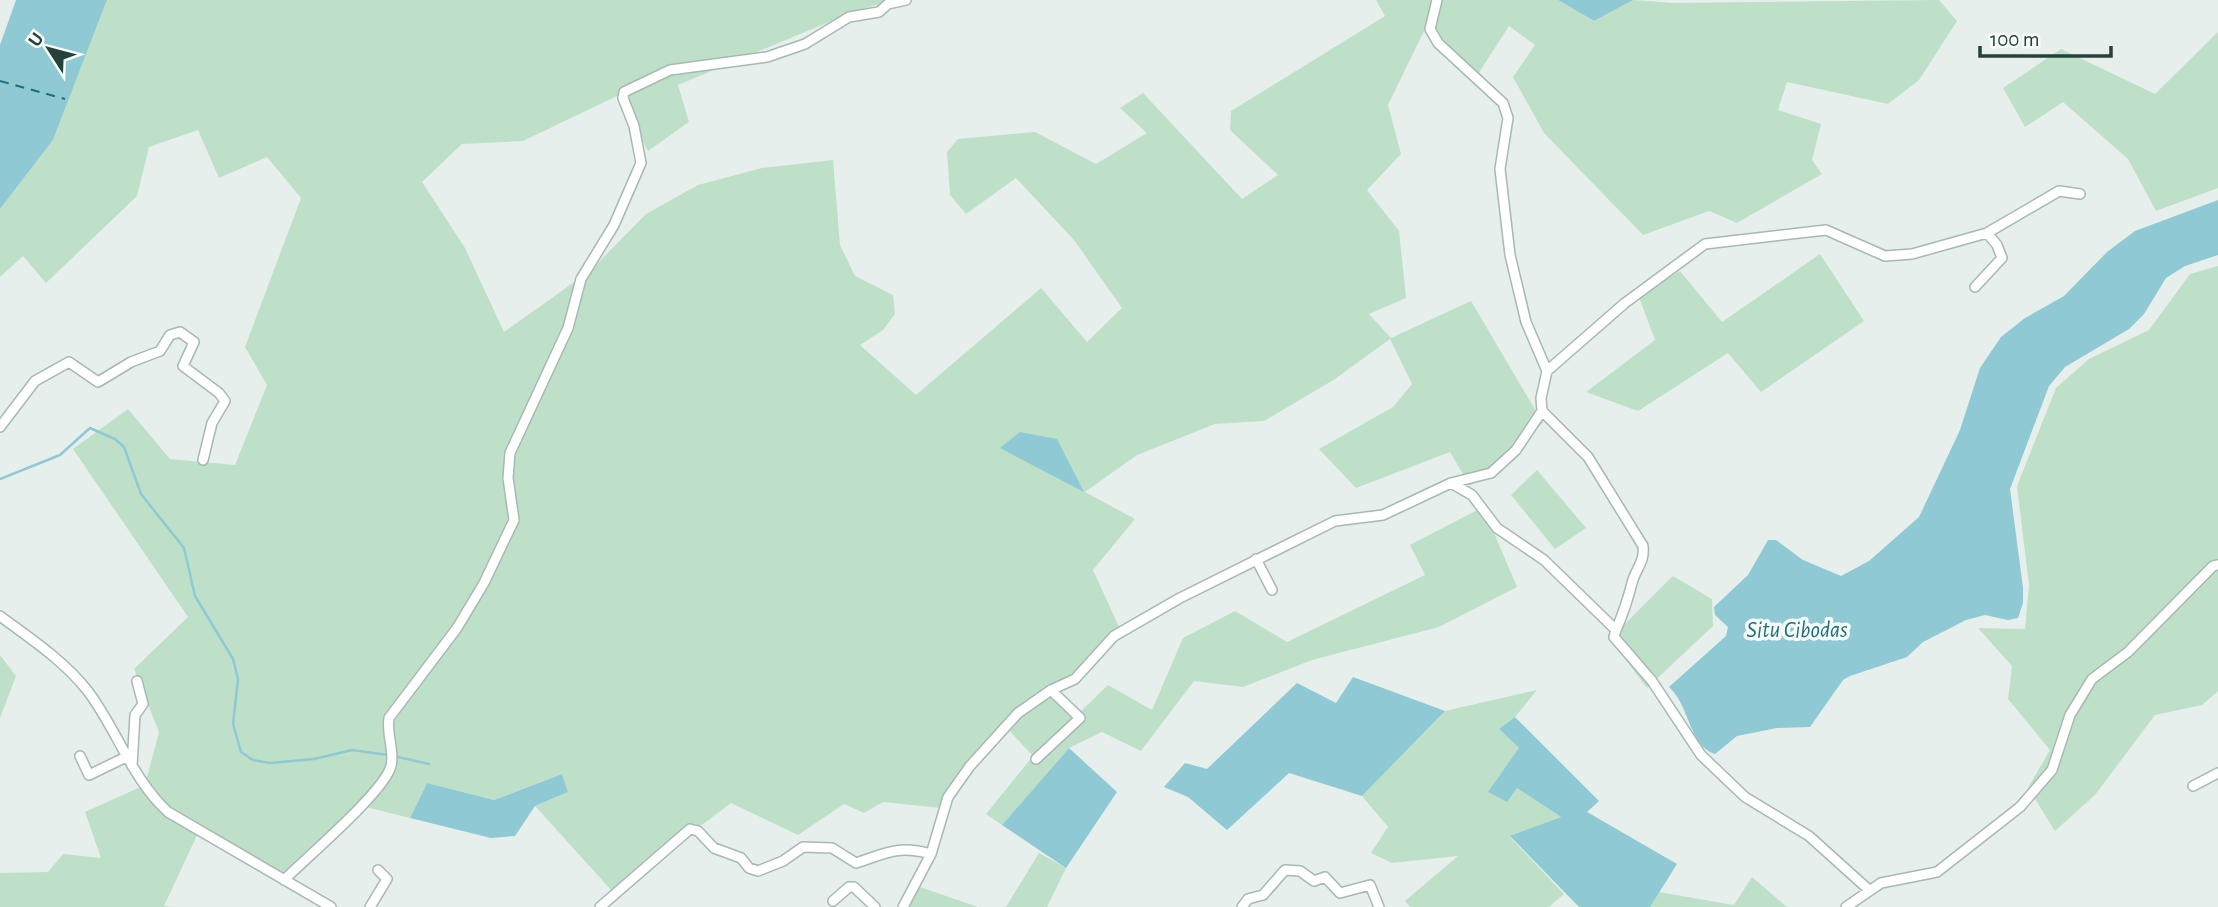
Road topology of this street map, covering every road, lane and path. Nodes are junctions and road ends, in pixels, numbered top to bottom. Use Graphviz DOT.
graph roads {
  1 [pos="906,0"];
  2 [pos="1437,0"];
  3 [pos="2080,194"];
  4 [pos="1987,233"];
  5 [pos="1975,287"];
  6 [pos="1547,371"];
  7 [pos="1542,411"];
  8 [pos="0,427"];
  9 [pos="204,460"];
  10 [pos="1451,484"];
  11 [pos="1256,559"];
  12 [pos="2218,565"];
  13 [pos="1272,590"];
  14 [pos="0,617"];
  15 [pos="1616,630"];
  16 [pos="137,681"];
  17 [pos="1051,690"];
  18 [pos="80,756"];
  19 [pos="126,757"];
  20 [pos="1037,759"];
  21 [pos="132,766"];
  22 [pos="2218,773"];
  23 [pos="2193,786"];
  24 [pos="931,854"];
  25 [pos="378,870"];
  26 [pos="284,880"];
  27 [pos="1869,890"];
  28 [pos="833,901"];
  29 [pos="331,907"];
  30 [pos="370,907"];
  31 [pos="600,907"];
  32 [pos="875,907"];
  33 [pos="903,907"];
  34 [pos="1242,907"];
  35 [pos="1379,907"];
  36 [pos="1846,907"];
  1 -- 26 [label="street"];
  2 -- 6 [label="street"];
  3 -- 4 [label="street"];
  4 -- 5 [label="street"];
  4 -- 6 [label="street"];
  6 -- 7 [label="street"];
  7 -- 10 [label="street"];
  7 -- 15 [label="street"];
  8 -- 9 [label="street"];
  10 -- 11 [label="street"];
  10 -- 15 [label="street"];
  11 -- 13 [label="street"];
  11 -- 17 [label="street"];
  12 -- 27 [label="street"];
  14 -- 19 [label="street"];
  15 -- 27 [label="street"];
  16 -- 21 [label="street"];
  17 -- 20 [label="street"];
  17 -- 24 [label="street"];
  18 -- 19 [label="street"];
  19 -- 21 [label="street"];
  21 -- 26 [label="street"];
  22 -- 23 [label="street"];
  24 -- 31 [label="street"];
  24 -- 33 [label="street"];
  25 -- 30 [label="street"];
  26 -- 29 [label="street"];
  27 -- 36 [label="street"];
  28 -- 32 [label="street"];
  34 -- 35 [label="street"];
}
